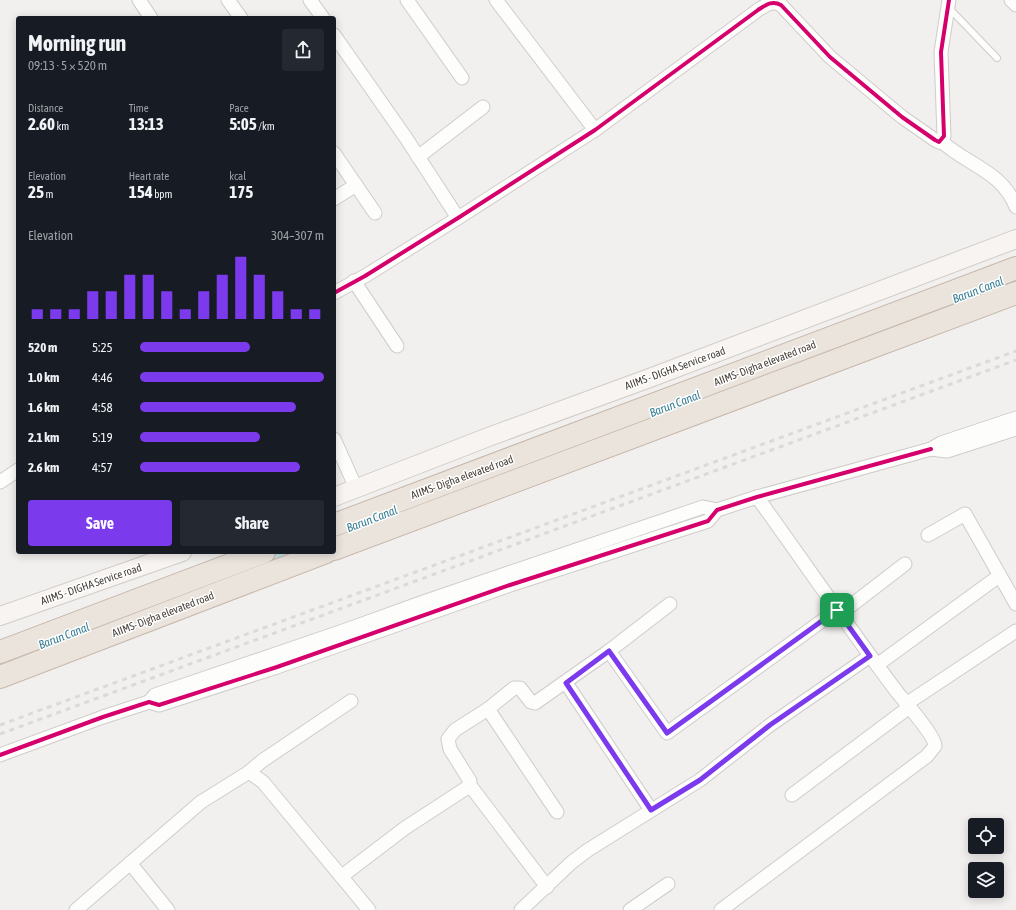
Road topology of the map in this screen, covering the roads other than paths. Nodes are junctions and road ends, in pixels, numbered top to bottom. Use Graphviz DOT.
graph roads {
  1 [pos="139,0"];
  2 [pos="228,0"];
  3 [pos="310,0"];
  4 [pos="407,0"];
  5 [pos="496,0"];
  6 [pos="1011,0"];
  7 [pos="775,1"];
  8 [pos="949,4"];
  9 [pos="756,5"];
  10 [pos="1016,5"];
  11 [pos="150,16"];
  12 [pos="240,16"];
  13 [pos="321,16"];
  14 [pos="336,37"];
  15 [pos="997,58"];
  16 [pos="462,78"];
  17 [pos="483,107"];
  18 [pos="595,130"];
  19 [pos="941,141"];
  20 [pos="336,156"];
  21 [pos="418,157"];
  22 [pos="356,185"];
  23 [pos="336,199"];
  24 [pos="1016,207"];
  25 [pos="375,212"];
  26 [pos="458,218"];
  27 [pos="1016,239"];
  28 [pos="1016,268"];
  29 [pos="354,281"];
  30 [pos="336,291"];
  31 [pos="1016,293"];
  32 [pos="397,346"];
  33 [pos="1016,418"];
  34 [pos="1016,429"];
  35 [pos="336,443"];
  36 [pos="931,449"];
  37 [pos="16,471"];
  38 [pos="0,482"];
  39 [pos="356,488"];
  40 [pos="336,496"];
  41 [pos="757,497"];
  42 [pos="336,524"];
  43 [pos="928,535"];
  44 [pos="336,548"];
  45 [pos="176,554"];
  46 [pos="259,554"];
  47 [pos="321,554"];
  48 [pos="905,564"];
  49 [pos="999,576"];
  50 [pos="670,604"];
  51 [pos="1016,604"];
  52 [pos="839,612"];
  53 [pos="0,616"];
  54 [pos="1016,631"];
  55 [pos="609,651"];
  56 [pos="0,652"];
  57 [pos="874,660"];
  58 [pos="0,676"];
  59 [pos="566,683"];
  60 [pos="351,701"];
  61 [pos="907,706"];
  62 [pos="488,709"];
  63 [pos="0,755"];
  64 [pos="249,772"];
  65 [pos="470,784"];
  66 [pos="792,795"];
  67 [pos="651,810"];
  68 [pos="557,812"];
  69 [pos="130,863"];
  70 [pos="342,876"];
  71 [pos="668,884"];
  72 [pos="547,887"];
  73 [pos="76,910"];
  74 [pos="168,910"];
  75 [pos="369,910"];
  76 [pos="521,910"];
  77 [pos="630,910"];
  78 [pos="722,910"];
  1 -- 11 [label="street"];
  2 -- 12 [label="street"];
  3 -- 13 [label="street"];
  4 -- 16 [label="street"];
  5 -- 18 [label="street"];
  6 -- 10 [label="street"];
  7 -- 9 [label="street"];
  7 -- 19 [label="street"];
  8 -- 15 [label="lane"];
  8 -- 19 [label="street"];
  9 -- 18 [label="street"];
  14 -- 21 [label="street"];
  17 -- 21 [label="street"];
  18 -- 26 [label="street"];
  19 -- 24 [label="street"];
  20 -- 22 [label="street"];
  21 -- 26 [label="street"];
  22 -- 23 [label="street"];
  22 -- 25 [label="street"];
  26 -- 29 [label="street"];
  27 -- 39 [label="main road, AIIMS - DIGHA Service road"];
  28 -- 42 [label="highway, AIIMS- Digha elevated road"];
  29 -- 30 [label="street"];
  29 -- 32 [label="street"];
  31 -- 44 [label="highway, AIIMS- Digha elevated road"];
  33 -- 36 [label="street"];
  34 -- 36 [label="street"];
  35 -- 39 [label="street"];
  36 -- 41 [label="street"];
  37 -- 38 [label="street"];
  39 -- 40 [label="main road, AIIMS - DIGHA Service road"];
  41 -- 52 [label="street"];
  41 -- 63 [label="street"];
  43 -- 49 [label="street"];
  45 -- 53 [label="main road, AIIMS - DIGHA Service road"];
  46 -- 56 [label="highway, AIIMS- Digha elevated road"];
  47 -- 58 [label="highway, AIIMS- Digha elevated road"];
  48 -- 52 [label="street"];
  49 -- 51 [label="street"];
  49 -- 57 [label="street"];
  50 -- 55 [label="street"];
  52 -- 55 [label="street"];
  52 -- 57 [label="street"];
  54 -- 61 [label="street"];
  55 -- 59 [label="street"];
  57 -- 61 [label="street"];
  57 -- 67 [label="street"];
  59 -- 62 [label="street"];
  59 -- 67 [label="street"];
  60 -- 64 [label="street"];
  61 -- 66 [label="street"];
  61 -- 78 [label="street"];
  62 -- 65 [label="street"];
  62 -- 68 [label="street"];
  64 -- 69 [label="street"];
  64 -- 70 [label="street"];
  65 -- 70 [label="street"];
  65 -- 72 [label="street"];
  67 -- 72 [label="street"];
  69 -- 73 [label="street"];
  69 -- 74 [label="street"];
  70 -- 75 [label="street"];
  71 -- 77 [label="street"];
  72 -- 76 [label="street"];
}
